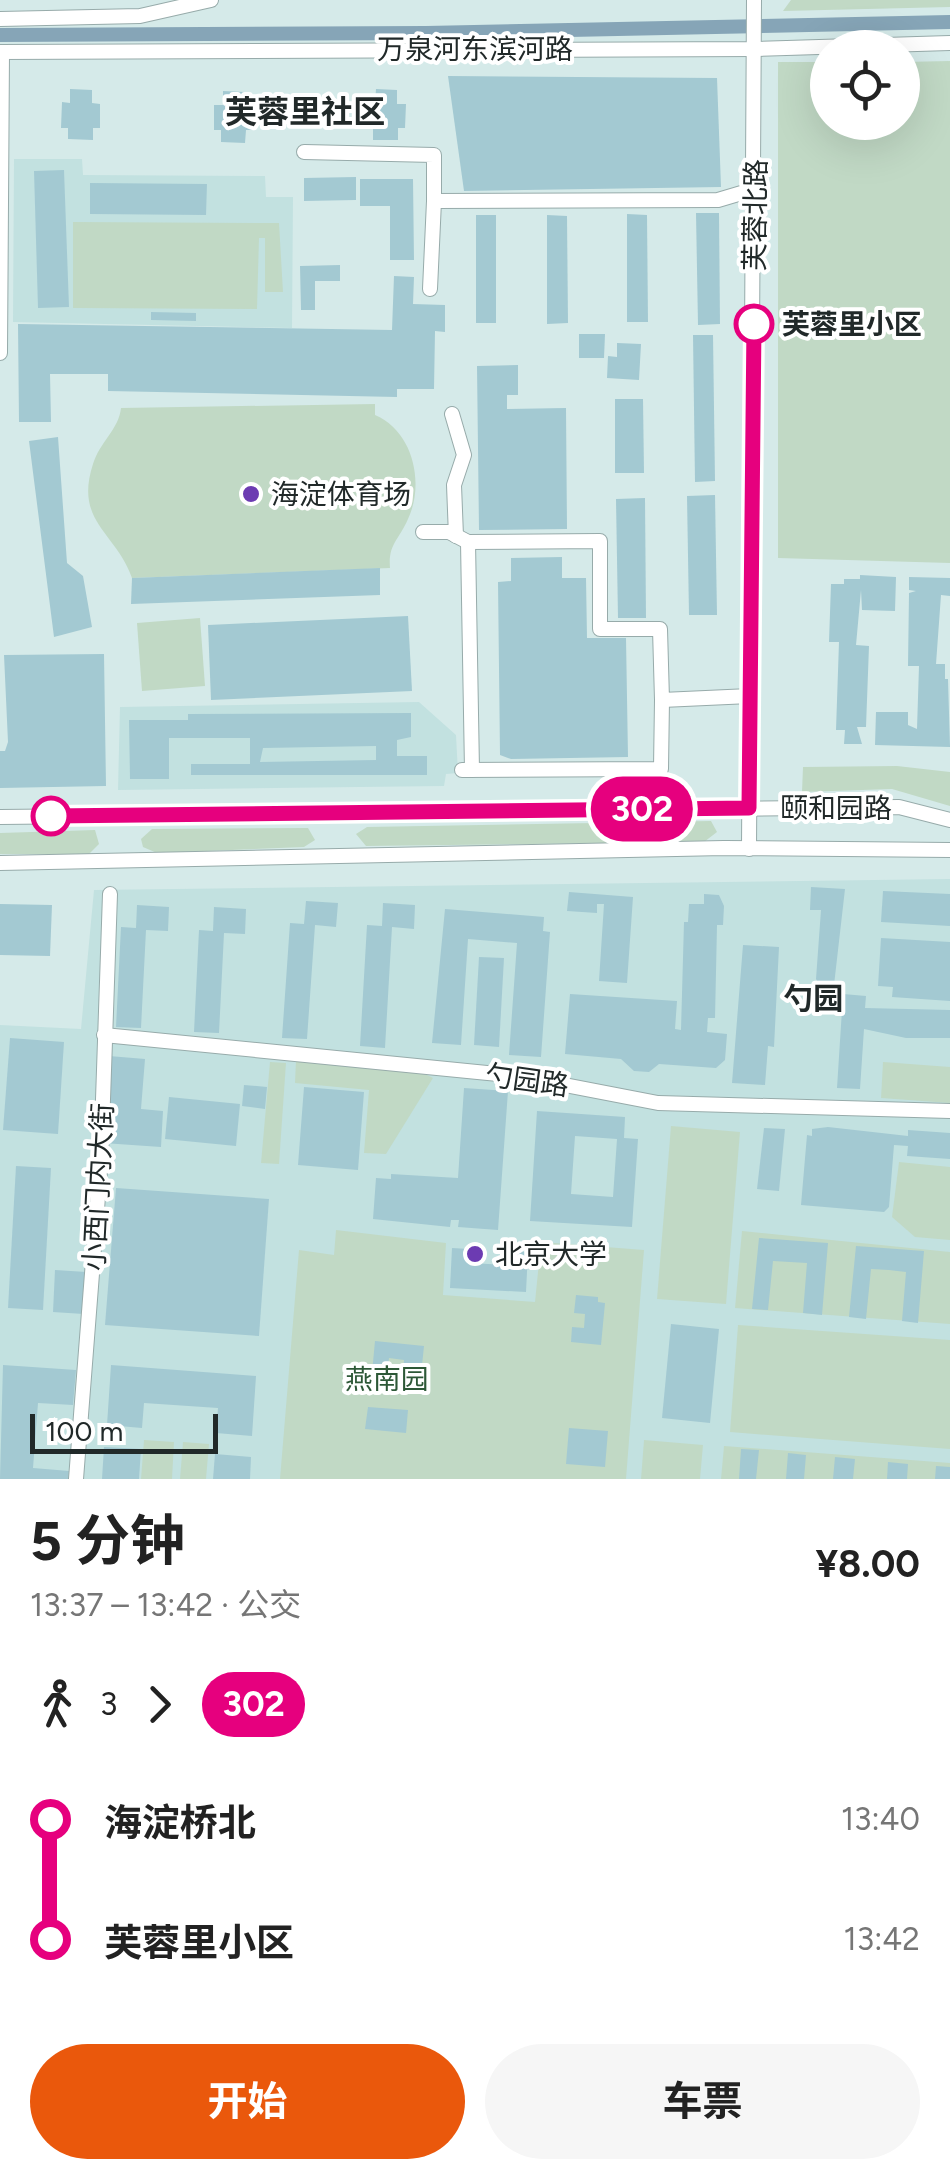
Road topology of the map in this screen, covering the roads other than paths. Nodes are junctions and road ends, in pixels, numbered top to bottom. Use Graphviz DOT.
graph roads {
  1 [pos="211,0"];
  2 [pos="754,0"];
  3 [pos="0,19"];
  4 [pos="950,42"];
  5 [pos="757,45"];
  6 [pos="1,52"];
  7 [pos="304,152"];
  8 [pos="755,189"];
  9 [pos="434,201"];
  10 [pos="430,289"];
  11 [pos="0,353"];
  12 [pos="452,414"];
  13 [pos="423,532"];
  14 [pos="462,539"];
  15 [pos="750,696"];
  16 [pos="662,700"];
  17 [pos="749,808"];
  18 [pos="0,817"];
  19 [pos="950,820"];
  20 [pos="749,849"];
  21 [pos="950,850"];
  22 [pos="0,863"];
  23 [pos="110,894"];
  24 [pos="104,1035"];
  25 [pos="950,1111"];
  26 [pos="76,1479"];
  1 -- 3 [label="street"];
  2 -- 5 [label="street, 芙蓉北路"];
  4 -- 5 [label="street, 万泉河东滨河路"];
  5 -- 6 [label="street, 万泉河东滨河路"];
  5 -- 8 [label="street, 芙蓉北路"];
  6 -- 11 [label="street"];
  7 -- 9 [label="street"];
  8 -- 9 [label="street"];
  8 -- 15 [label="street, 芙蓉北路"];
  9 -- 10 [label="street"];
  12 -- 14 [label="street"];
  13 -- 14 [label="street"];
  14 -- 16 [label="street"];
  14 -- 16 [label="street"];
  15 -- 16 [label="street"];
  15 -- 17 [label="street, 芙蓉北路"];
  17 -- 18 [label="street, 颐和园路"];
  17 -- 19 [label="street, 颐和园路"];
  17 -- 20 [label="street, 芙蓉北路"];
  20 -- 21 [label="street, 颐和园路"];
  20 -- 22 [label="street, 颐和园路"];
  23 -- 24 [label="street, 小西门内大街"];
  24 -- 25 [label="street, 勺园路"];
  24 -- 26 [label="street, 小西门内大街"];
}
